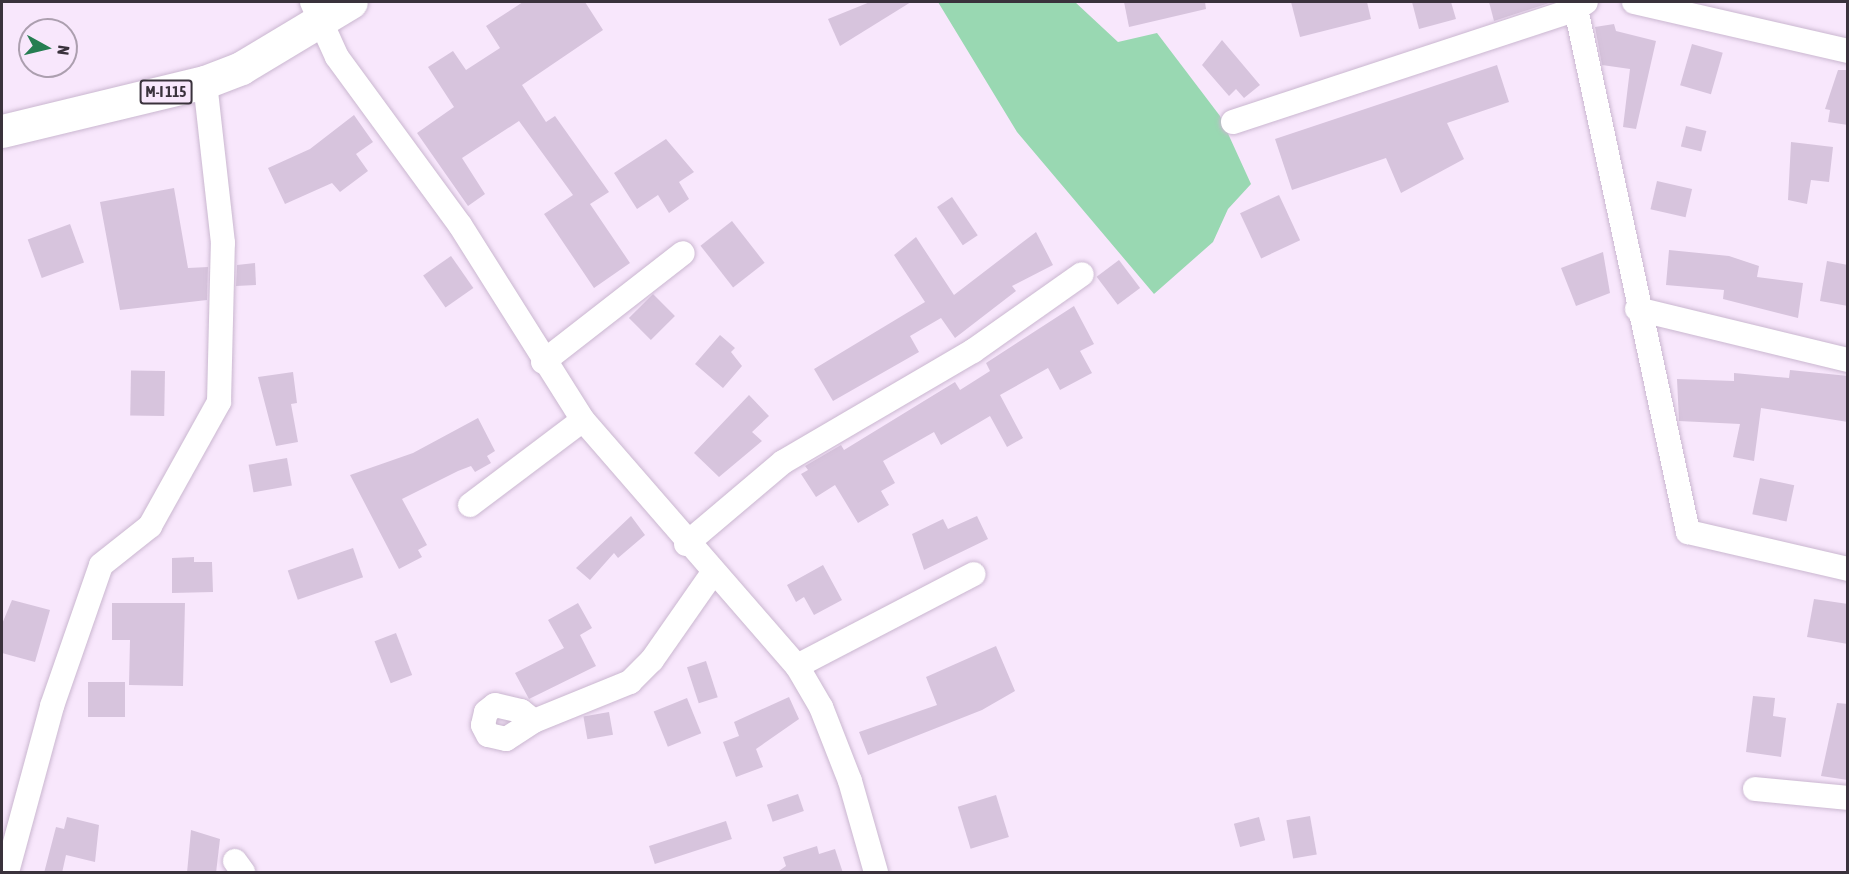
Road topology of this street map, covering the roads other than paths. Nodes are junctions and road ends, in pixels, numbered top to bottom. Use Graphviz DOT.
graph roads {
  1 [pos="351,2"];
  2 [pos="1634,2"];
  3 [pos="1581,5"];
  4 [pos="316,12"];
  5 [pos="1848,51"];
  6 [pos="205,82"];
  7 [pos="1233,122"];
  8 [pos="2,131"];
  9 [pos="684,253"];
  10 [pos="1082,274"];
  11 [pos="1637,309"];
  12 [pos="1848,360"];
  13 [pos="543,362"];
  14 [pos="583,420"];
  15 [pos="470,504"];
  16 [pos="686,544"];
  17 [pos="1848,568"];
  18 [pos="712,573"];
  19 [pos="974,574"];
  20 [pos="797,666"];
  21 [pos="534,721"];
  22 [pos="1755,789"];
  23 [pos="1848,798"];
  24 [pos="8,873"];
  25 [pos="876,873"];
  1 -- 4 [label="main road, M-I 115"];
  2 -- 5 [label="street"];
  3 -- 7 [label="street"];
  3 -- 11 [label="street"];
  4 -- 6 [label="main road, M-I 115"];
  4 -- 13 [label="street"];
  6 -- 8 [label="main road, M-I 115"];
  6 -- 24 [label="street"];
  9 -- 13 [label="street"];
  10 -- 16 [label="street"];
  11 -- 12 [label="street"];
  11 -- 17 [label="street"];
  13 -- 14 [label="street"];
  14 -- 15 [label="street"];
  14 -- 16 [label="street"];
  16 -- 18 [label="street"];
  18 -- 20 [label="street"];
  18 -- 21 [label="street"];
  19 -- 20 [label="street"];
  20 -- 25 [label="street"];
  22 -- 23 [label="street"];
}
